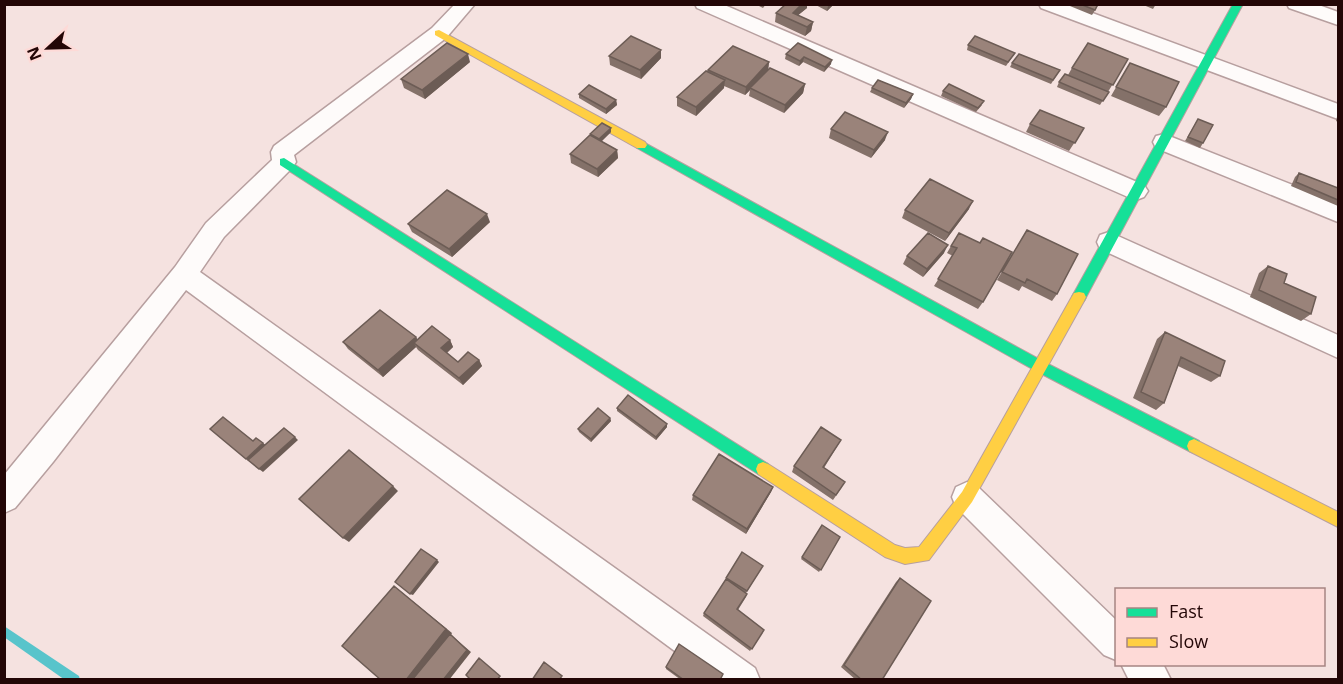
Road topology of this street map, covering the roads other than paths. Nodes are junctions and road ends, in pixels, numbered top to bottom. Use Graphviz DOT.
graph roads {
  1 [pos="466,4"];
  2 [pos="704,4"];
  3 [pos="1048,4"];
  4 [pos="1238,4"];
  5 [pos="1296,4"];
  6 [pos="1338,19"];
  7 [pos="439,33"];
  8 [pos="1207,64"];
  9 [pos="1338,112"];
  10 [pos="1164,142"];
  11 [pos="284,162"];
  12 [pos="1136,191"];
  13 [pos="1338,213"];
  14 [pos="1109,242"];
  15 [pos="184,274"];
  16 [pos="1338,347"];
  17 [pos="1041,367"];
  18 [pos="967,497"];
  19 [pos="4,498"];
  20 [pos="1338,520"];
  21 [pos="1115,642"];
  22 [pos="1140,666"];
  23 [pos="743,680"];
  24 [pos="1154,680"];
  1 -- 7 [label="street"];
  2 -- 12 [label="street"];
  3 -- 8 [label="street"];
  4 -- 8 [label="street"];
  5 -- 6 [label="street"];
  7 -- 11 [label="street"];
  7 -- 17 [label="street"];
  8 -- 9 [label="street"];
  8 -- 10 [label="street"];
  10 -- 12 [label="street"];
  10 -- 13 [label="street"];
  11 -- 15 [label="street"];
  11 -- 18 [label="street"];
  12 -- 14 [label="street"];
  14 -- 16 [label="street"];
  14 -- 17 [label="street"];
  15 -- 19 [label="street"];
  15 -- 23 [label="street"];
  17 -- 18 [label="street"];
  17 -- 20 [label="street"];
  18 -- 21 [label="street"];
  22 -- 24 [label="street"];
}
